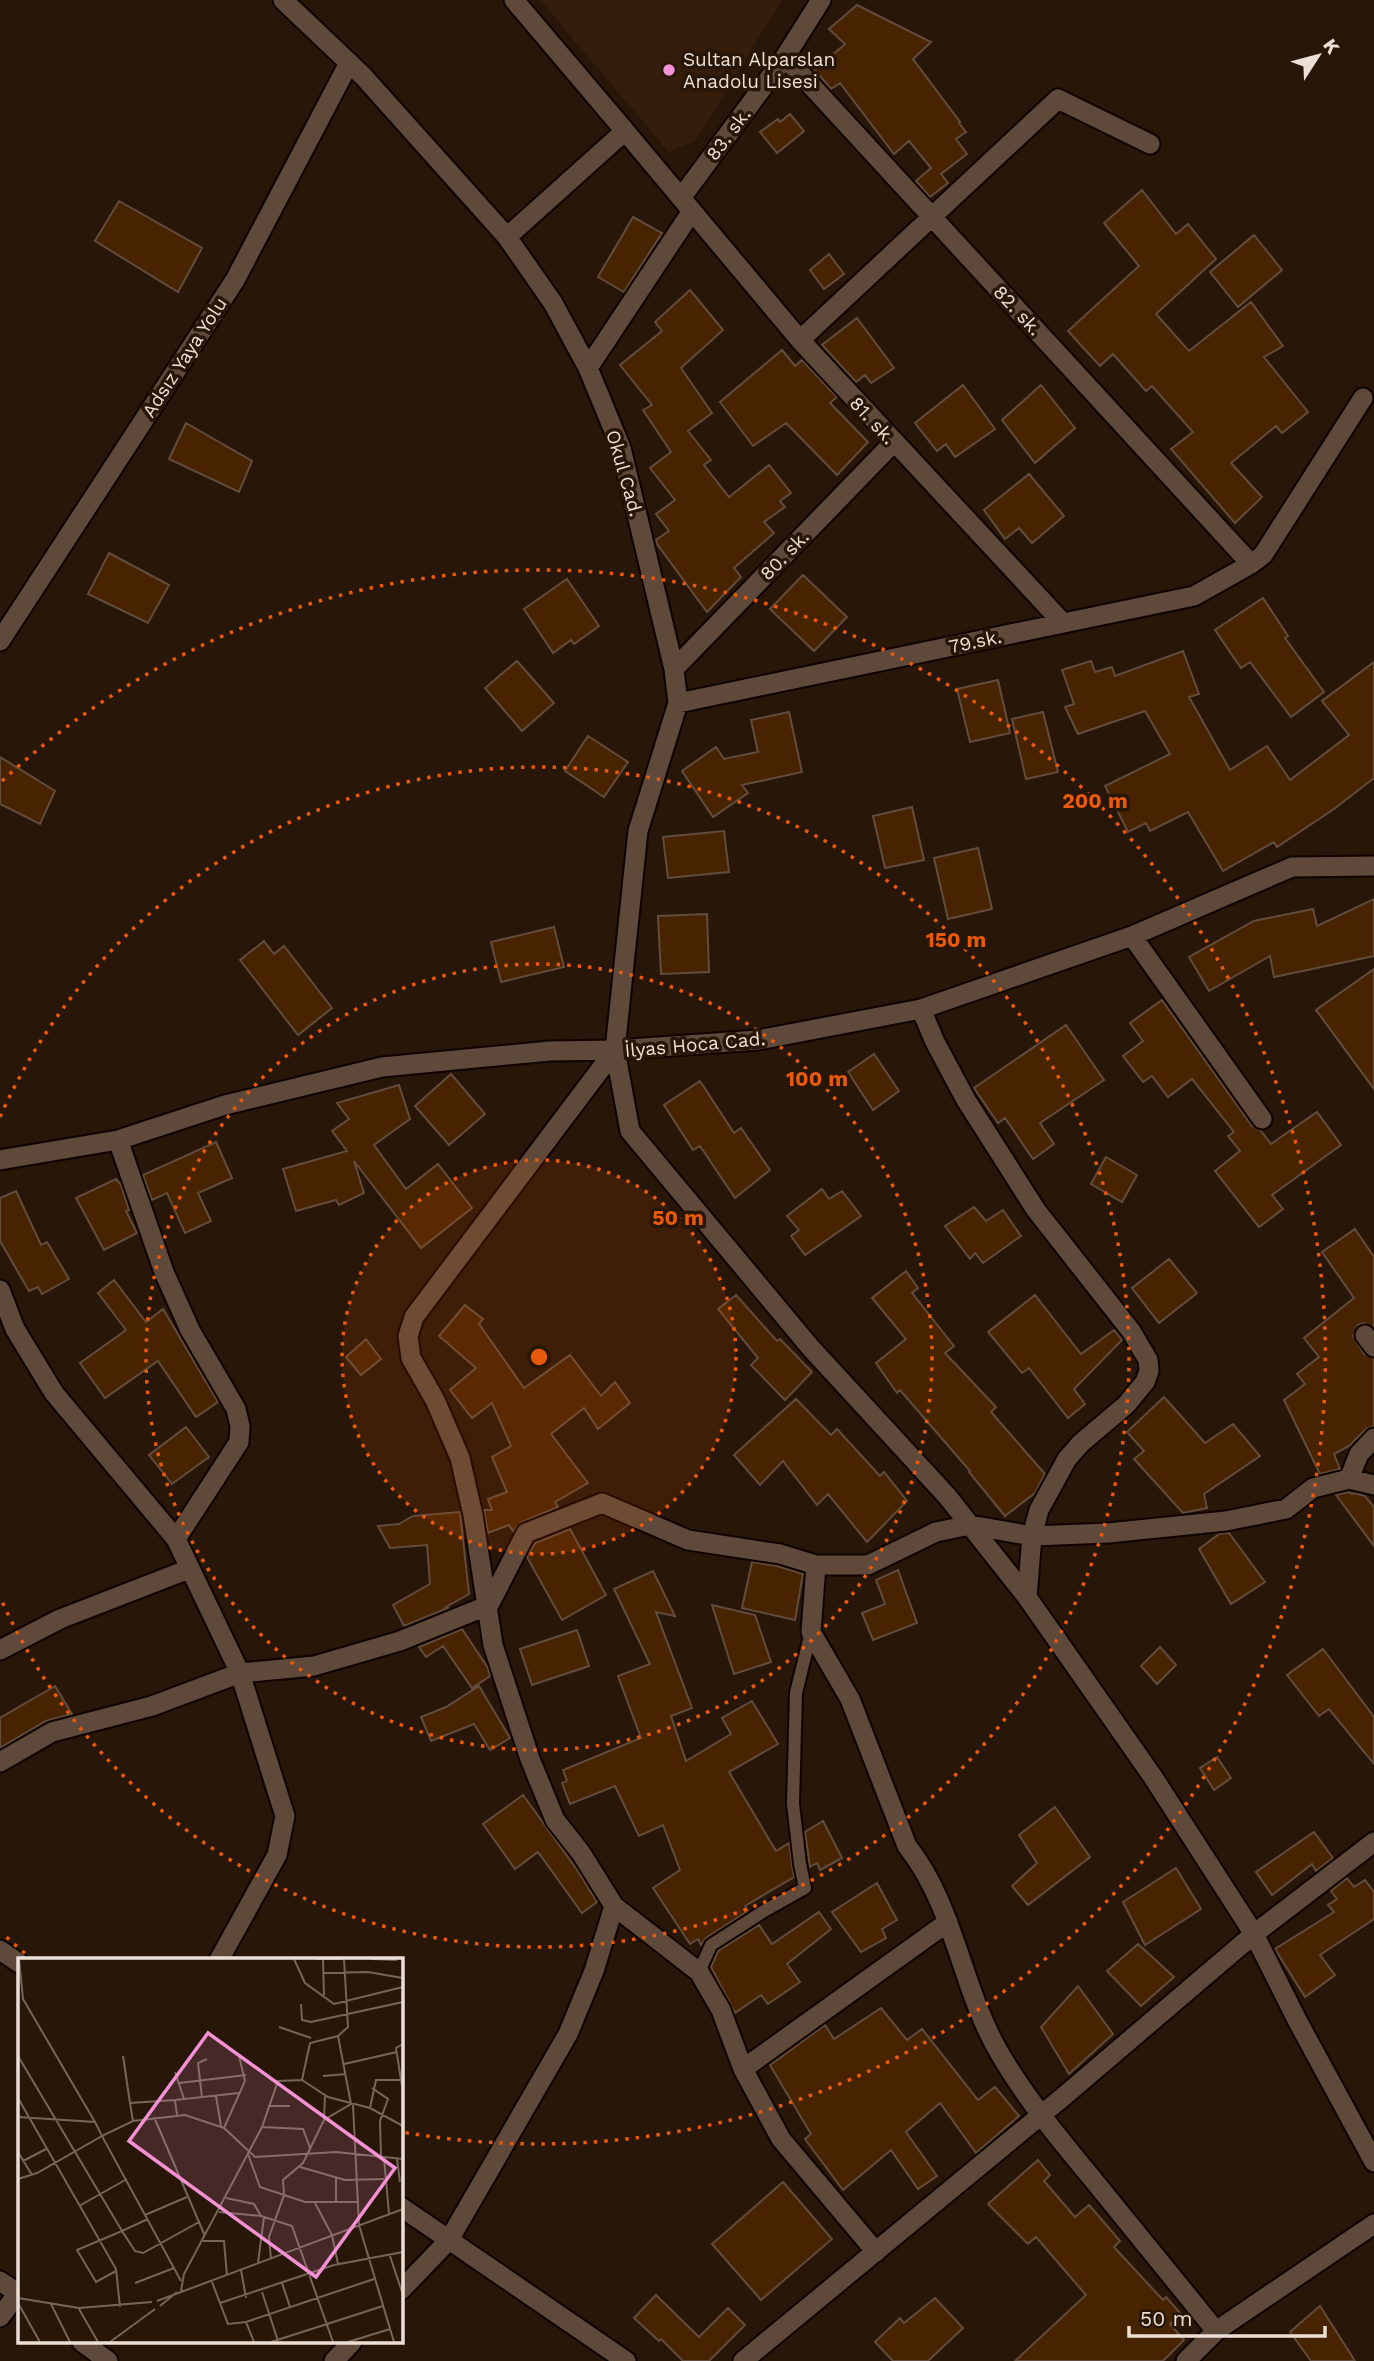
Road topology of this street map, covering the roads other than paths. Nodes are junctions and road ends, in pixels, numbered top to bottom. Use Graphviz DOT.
graph roads {
  1 [pos="284,0"];
  2 [pos="514,0"];
  3 [pos="821,0"];
  4 [pos="785,57"];
  5 [pos="349,63"];
  6 [pos="625,131"];
  7 [pos="1150,144"];
  8 [pos="686,204"];
  9 [pos="931,215"];
  10 [pos="507,237"];
  11 [pos="800,340"];
  12 [pos="588,369"];
  13 [pos="1363,398"];
  14 [pos="894,442"];
  15 [pos="1257,560"];
  16 [pos="1062,622"];
  17 [pos="0,641"];
  18 [pos="674,669"];
  19 [pos="678,703"];
  20 [pos="1374,866"];
  21 [pos="1132,936"];
  22 [pos="921,1009"];
  23 [pos="615,1051"];
  24 [pos="1262,1119"];
  25 [pos="118,1140"];
  26 [pos="0,1160"];
  27 [pos="0,1290"];
  28 [pos="1374,1438"];
  29 [pos="1349,1479"];
  30 [pos="1374,1485"];
  31 [pos="970,1525"];
  32 [pos="1032,1536"];
  33 [pos="176,1539"];
  34 [pos="816,1565"];
  35 [pos="189,1569"];
  36 [pos="1027,1597"];
  37 [pos="489,1605"];
  38 [pos="811,1632"];
  39 [pos="0,1650"];
  40 [pos="240,1674"];
  41 [pos="0,1762"];
  42 [pos="1374,1842"];
  43 [pos="614,1906"];
  44 [pos="948,1922"];
  45 [pos="1254,1934"];
  46 [pos="0,1950"];
  47 [pos="220,1958"];
  48 [pos="18,1962"];
  49 [pos="699,1972"];
  50 [pos="743,2070"];
  51 [pos="1041,2116"];
  52 [pos="1374,2162"];
  53 [pos="402,2208"];
  54 [pos="1374,2224"];
  55 [pos="449,2240"];
  56 [pos="876,2252"];
  57 [pos="0,2281"];
  58 [pos="402,2289"];
  59 [pos="18,2292"];
  60 [pos="18,2294"];
  61 [pos="0,2317"];
  62 [pos="1216,2331"];
  63 [pos="85,2344"];
  64 [pos="350,2344"];
  65 [pos="108,2361"];
  66 [pos="334,2361"];
  67 [pos="626,2361"];
  68 [pos="743,2361"];
  69 [pos="1186,2361"];
  1 -- 5 [label="street, Okul Cad."];
  2 -- 6 [label="street, 81. sk."];
  3 -- 4 [label="street, 83. sk."];
  4 -- 8 [label="street, 83. sk."];
  4 -- 9 [label="street, 82. sk."];
  5 -- 10 [label="street, Okul Cad."];
  5 -- 17 [label="street, Adsız Yaya Yolu"];
  6 -- 8 [label="street, 81. sk."];
  6 -- 10 [label="street"];
  7 -- 9 [label="street"];
  8 -- 11 [label="street, 81. sk."];
  8 -- 12 [label="street, 83. sk."];
  9 -- 11 [label="street"];
  9 -- 15 [label="street, 82. sk."];
  10 -- 12 [label="street, Okul Cad."];
  11 -- 14 [label="street, 81. sk."];
  12 -- 18 [label="street, Okul Cad."];
  13 -- 15 [label="street"];
  14 -- 16 [label="street, 81. sk."];
  14 -- 18 [label="street, 80. sk."];
  15 -- 16 [label="street, 79.sk."];
  16 -- 19 [label="street, 79.sk."];
  18 -- 19 [label="street, Okul Cad."];
  19 -- 23 [label="street, Okul Cad."];
  20 -- 21 [label="street, İlyas Hoca Cad."];
  21 -- 22 [label="street, İlyas Hoca Cad."];
  21 -- 24 [label="street"];
  22 -- 23 [label="street, İlyas Hoca Cad."];
  22 -- 32 [label="street"];
  23 -- 25 [label="street, İlyas Hoca Cad."];
  23 -- 31 [label="street"];
  23 -- 37 [label="street"];
  25 -- 26 [label="street, İlyas Hoca Cad."];
  25 -- 33 [label="street"];
  27 -- 33 [label="street"];
  28 -- 29 [label="street"];
  29 -- 30 [label="street"];
  29 -- 32 [label="street"];
  31 -- 32 [label="street"];
  31 -- 34 [label="street"];
  31 -- 36 [label="street"];
  32 -- 36 [label="street"];
  33 -- 35 [label="street"];
  34 -- 37 [label="street"];
  34 -- 38 [label="street"];
  35 -- 39 [label="street"];
  35 -- 40 [label="street"];
  36 -- 45 [label="street"];
  37 -- 40 [label="street"];
  37 -- 43 [label="street"];
  38 -- 44 [label="street"];
  38 -- 49 [label="lane"];
  40 -- 41 [label="street"];
  40 -- 47 [label="street"];
  42 -- 45 [label="street"];
  43 -- 49 [label="street"];
  43 -- 55 [label="street"];
  44 -- 50 [label="street"];
  44 -- 51 [label="street"];
  45 -- 51 [label="street"];
  45 -- 52 [label="street"];
  46 -- 48 [label="street"];
  49 -- 50 [label="street"];
  50 -- 56 [label="street"];
  51 -- 56 [label="street"];
  51 -- 62 [label="street"];
  53 -- 55 [label="street"];
  54 -- 62 [label="street"];
  55 -- 58 [label="street"];
  55 -- 67 [label="street"];
  56 -- 68 [label="street"];
  57 -- 59 [label="street"];
  60 -- 61 [label="street"];
  62 -- 69 [label="street"];
  63 -- 65 [label="street"];
  64 -- 66 [label="street"];
}
